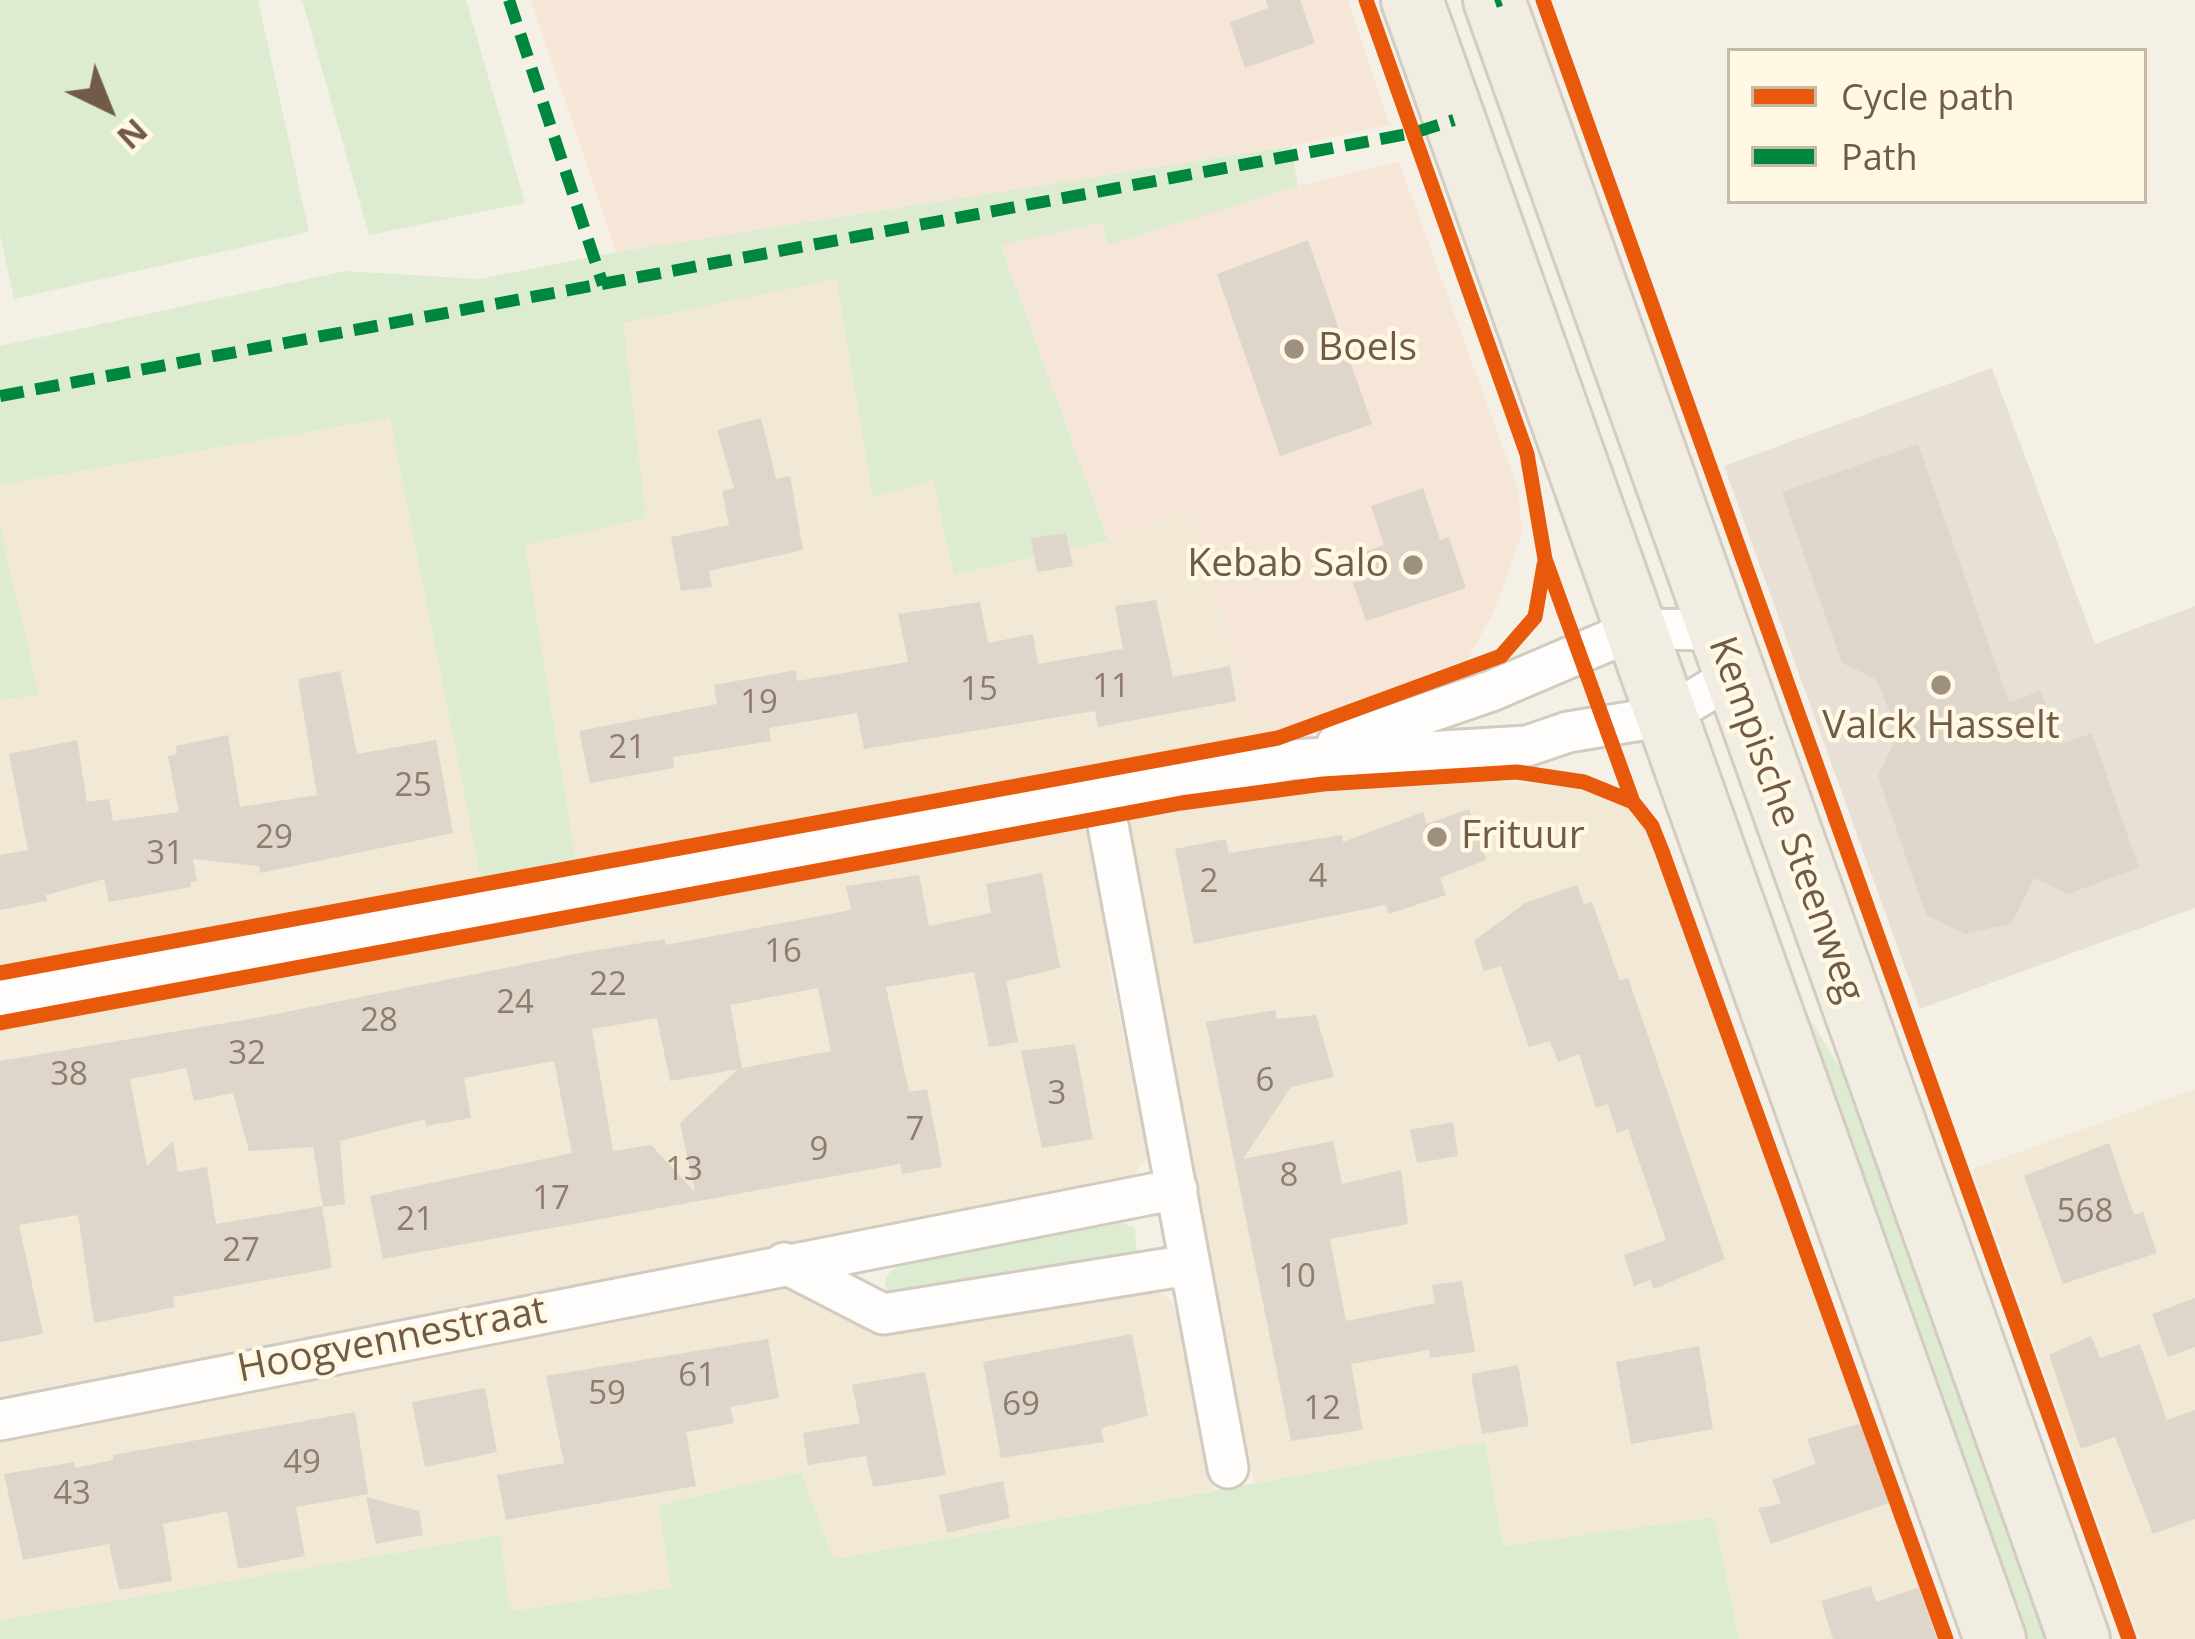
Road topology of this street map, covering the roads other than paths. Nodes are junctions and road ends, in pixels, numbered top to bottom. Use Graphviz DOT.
graph roads {
  1 [pos="1412,0"];
  2 [pos="1494,0"];
  3 [pos="1636,629"];
  4 [pos="1725,653"];
  5 [pos="1667,716"];
  6 [pos="1292,760"];
  7 [pos="1102,793"];
  8 [pos="0,1000"];
  9 [pos="1177,1189"];
  10 [pos="784,1263"];
  11 [pos="1189,1265"];
  12 [pos="0,1420"];
  13 [pos="1228,1468"];
  14 [pos="1995,1639"];
  15 [pos="2078,1639"];
  1 -- 3 [label="main road, Kempische Steenweg"];
  2 -- 4 [label="main road, Kempische Steenweg"];
  3 -- 4 [label="street"];
  3 -- 5 [label="main road, Kempische Steenweg"];
  3 -- 6 [label="street"];
  4 -- 5 [label="street"];
  4 -- 15 [label="main road, Kempische Steenweg"];
  5 -- 6 [label="street"];
  5 -- 14 [label="main road, Kempische Steenweg"];
  6 -- 7 [label="street"];
  7 -- 8 [label="street"];
  7 -- 9 [label="street"];
  9 -- 10 [label="street, Hoogvennestraat"];
  9 -- 11 [label="street"];
  10 -- 11 [label="street"];
  10 -- 12 [label="street, Hoogvennestraat"];
  11 -- 13 [label="street"];
}
